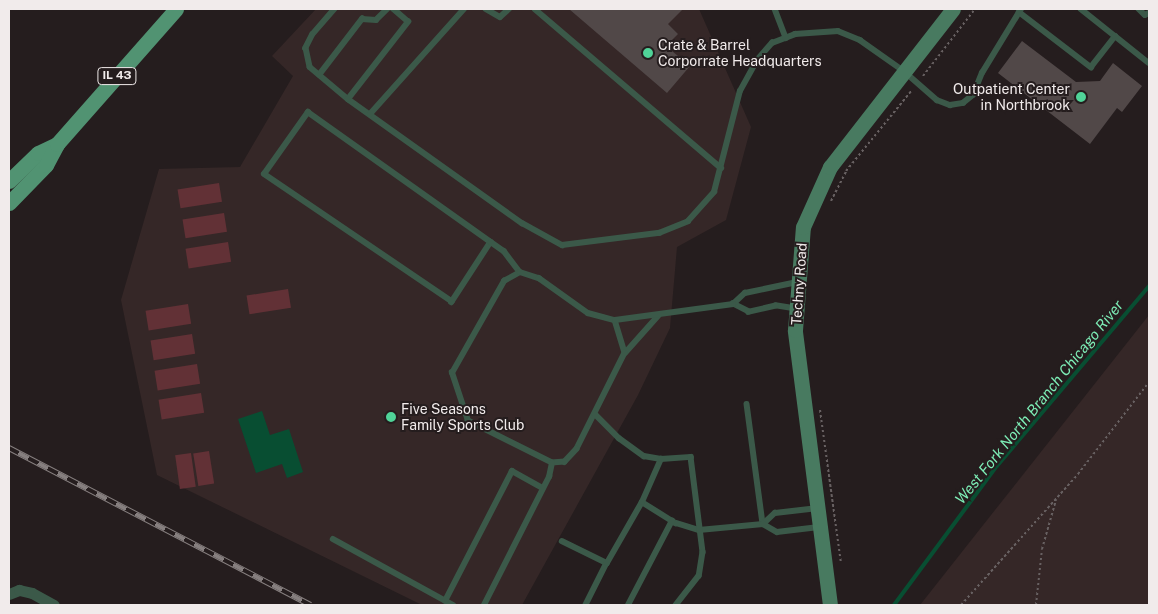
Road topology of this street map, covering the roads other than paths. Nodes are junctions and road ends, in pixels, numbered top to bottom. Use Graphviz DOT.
graph roads {
  1 [pos="176,9"];
  2 [pos="335,9"];
  3 [pos="388,9"];
  4 [pos="393,9"];
  5 [pos="464,9"];
  6 [pos="486,9"];
  7 [pos="509,9"];
  8 [pos="535,9"];
  9 [pos="775,9"];
  10 [pos="953,9"];
  11 [pos="1081,9"];
  12 [pos="1139,9"];
  13 [pos="1020,10"];
  14 [pos="1149,13"];
  15 [pos="1115,36"];
  16 [pos="786,38"];
  17 [pos="1149,63"];
  18 [pos="904,71"];
  19 [pos="319,75"];
  20 [pos="348,99"];
  21 [pos="370,114"];
  22 [pos="57,144"];
  23 [pos="721,168"];
  24 [pos="9,181"];
  25 [pos="9,203"];
  26 [pos="491,242"];
  27 [pos="520,272"];
  28 [pos="799,281"];
  29 [pos="733,304"];
  30 [pos="797,309"];
  31 [pos="658,316"];
  32 [pos="615,320"];
  33 [pos="626,353"];
  34 [pos="747,404"];
  35 [pos="595,414"];
  36 [pos="661,459"];
  37 [pos="552,463"];
  38 [pos="543,488"];
  39 [pos="642,502"];
  40 [pos="818,508"];
  41 [pos="672,521"];
  42 [pos="763,524"];
  43 [pos="820,527"];
  44 [pos="699,530"];
  45 [pos="332,539"];
  46 [pos="562,541"];
  47 [pos="607,563"];
  48 [pos="14,592"];
  49 [pos="445,601"];
  50 [pos="54,605"];
  51 [pos="453,605"];
  52 [pos="484,605"];
  53 [pos="586,605"];
  54 [pos="628,605"];
  55 [pos="676,605"];
  56 [pos="830,605"];
  1 -- 22 [label="main road, IL 43"];
  2 -- 19 [label="lane"];
  3 -- 19 [label="lane"];
  4 -- 20 [label="lane"];
  5 -- 21 [label="lane"];
  6 -- 7 [label="lane"];
  8 -- 23 [label="lane"];
  9 -- 16 [label="lane"];
  10 -- 18 [label="main road, Techny Road"];
  11 -- 15 [label="lane"];
  12 -- 14 [label="lane"];
  13 -- 15 [label="lane"];
  13 -- 18 [label="lane"];
  15 -- 17 [label="lane"];
  16 -- 18 [label="lane"];
  16 -- 23 [label="lane"];
  18 -- 28 [label="main road, Techny Road"];
  19 -- 20 [label="lane"];
  20 -- 21 [label="lane"];
  21 -- 23 [label="lane"];
  22 -- 24 [label="main road, IL 43"];
  22 -- 25 [label="main road, IL 43"];
  26 -- 26 [label="lane"];
  26 -- 27 [label="lane"];
  27 -- 32 [label="lane"];
  27 -- 37 [label="lane"];
  28 -- 29 [label="lane"];
  28 -- 30 [label="main road, Techny Road"];
  29 -- 30 [label="lane"];
  29 -- 31 [label="lane"];
  30 -- 40 [label="main road, Techny Road"];
  31 -- 32 [label="lane"];
  31 -- 33 [label="lane"];
  32 -- 33 [label="lane"];
  33 -- 35 [label="lane"];
  34 -- 42 [label="lane"];
  35 -- 36 [label="lane"];
  35 -- 37 [label="lane"];
  36 -- 39 [label="lane"];
  36 -- 44 [label="lane"];
  37 -- 38 [label="lane"];
  38 -- 49 [label="lane"];
  38 -- 52 [label="lane"];
  39 -- 41 [label="lane"];
  39 -- 47 [label="lane"];
  40 -- 42 [label="lane"];
  40 -- 43 [label="main road, Techny Road"];
  41 -- 44 [label="lane"];
  41 -- 54 [label="lane"];
  42 -- 43 [label="lane"];
  42 -- 44 [label="lane"];
  43 -- 56 [label="main road, Techny Road"];
  44 -- 55 [label="lane"];
  45 -- 49 [label="lane"];
  46 -- 47 [label="lane"];
  47 -- 53 [label="lane"];
  48 -- 50 [label="street"];
  49 -- 51 [label="lane"];
}
